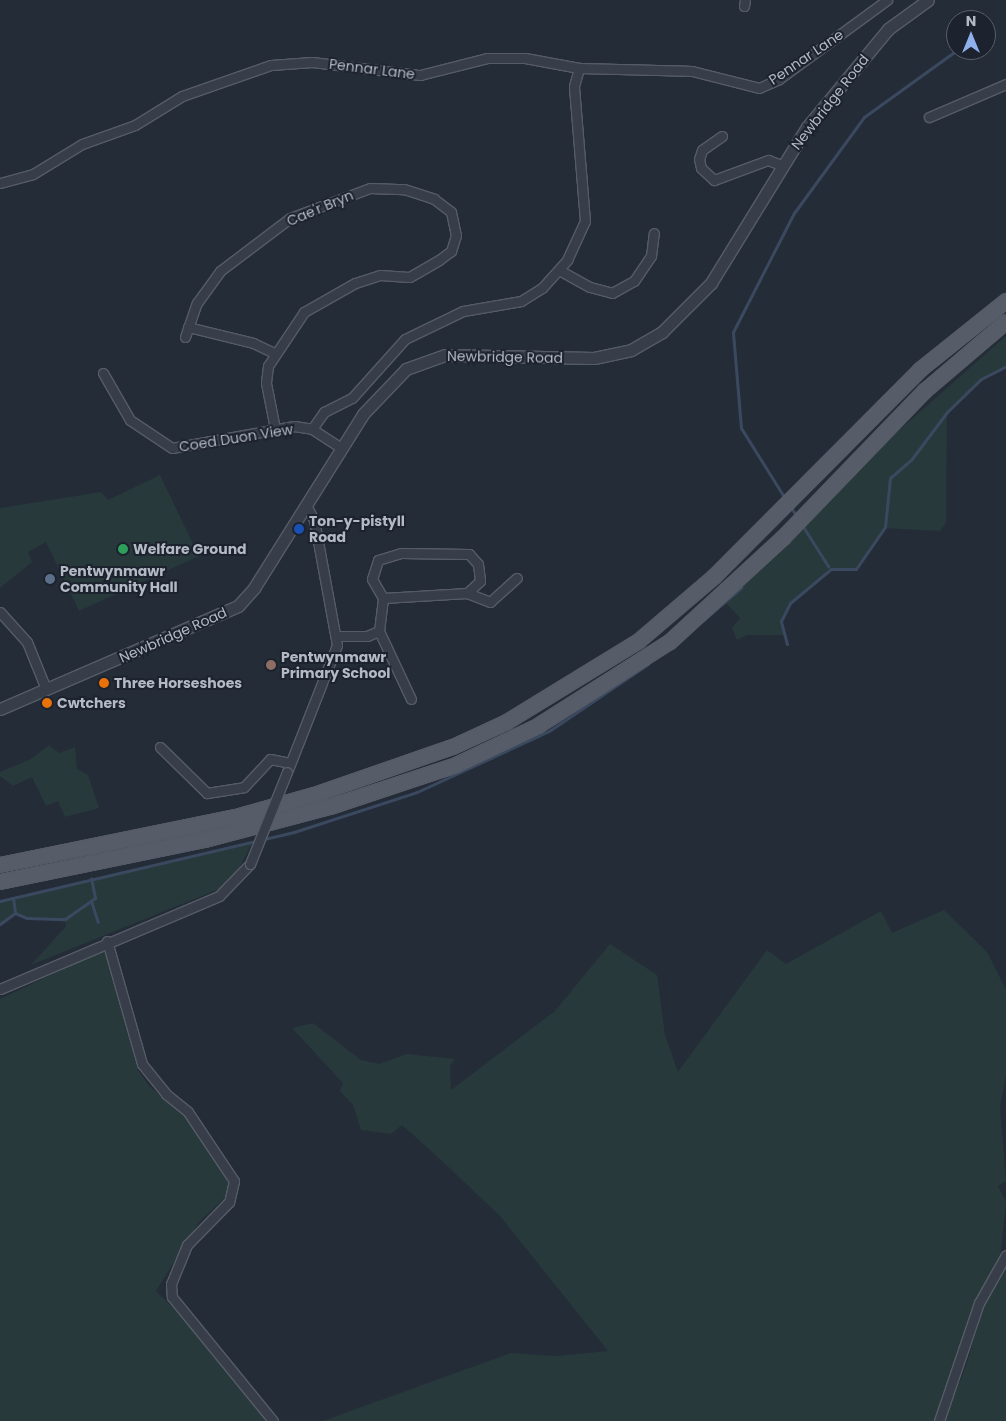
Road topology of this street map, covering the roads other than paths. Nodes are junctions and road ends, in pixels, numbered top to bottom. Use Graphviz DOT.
graph roads {
  1 [pos="887,0"];
  2 [pos="928,0"];
  3 [pos="579,68"];
  4 [pos="1006,84"];
  5 [pos="930,117"];
  6 [pos="722,136"];
  7 [pos="781,165"];
  8 [pos="0,183"];
  9 [pos="654,233"];
  10 [pos="559,270"];
  11 [pos="1006,301"];
  12 [pos="1006,322"];
  13 [pos="188,327"];
  14 [pos="185,338"];
  15 [pos="274,353"];
  16 [pos="103,373"];
  17 [pos="275,429"];
  18 [pos="312,429"];
  19 [pos="340,447"];
  20 [pos="306,505"];
  21 [pos="517,578"];
  22 [pos="467,594"];
  23 [pos="383,598"];
  24 [pos="0,612"];
  25 [pos="379,631"];
  26 [pos="336,636"];
  27 [pos="46,689"];
  28 [pos="411,699"];
  29 [pos="0,709"];
  30 [pos="160,747"];
  31 [pos="290,763"];
  32 [pos="0,865"];
  33 [pos="0,882"];
  34 [pos="107,941"];
  35 [pos="0,989"];
  36 [pos="1006,1255"];
  37 [pos="273,1421"];
  38 [pos="938,1421"];
  1 -- 3 [label="street, Pennar Lane"];
  2 -- 7 [label="street, Newbridge Road"];
  3 -- 8 [label="street, Pennar Lane"];
  3 -- 10 [label="street"];
  4 -- 5 [label="street"];
  6 -- 7 [label="street"];
  7 -- 19 [label="street, Newbridge Road"];
  9 -- 10 [label="street"];
  10 -- 18 [label="street"];
  11 -- 32 [label="main road"];
  12 -- 33 [label="main road"];
  13 -- 14 [label="street, Cae'r Bryn"];
  13 -- 15 [label="street"];
  13 -- 15 [label="street, Cae'r Bryn"];
  15 -- 17 [label="street, Cae'r Bryn"];
  16 -- 17 [label="street, Coed Duon View"];
  17 -- 18 [label="street, Coed Duon View"];
  18 -- 19 [label="street, Coed Duon View"];
  19 -- 20 [label="street, Newbridge Road"];
  20 -- 26 [label="street"];
  20 -- 27 [label="street, Newbridge Road"];
  21 -- 22 [label="street"];
  22 -- 23 [label="street"];
  22 -- 23 [label="street"];
  23 -- 25 [label="street"];
  24 -- 27 [label="street"];
  25 -- 26 [label="street"];
  25 -- 28 [label="street"];
  26 -- 31 [label="street"];
  27 -- 29 [label="street, Newbridge Road"];
  30 -- 31 [label="street"];
  31 -- 34 [label="street, bridge"];
  34 -- 35 [label="street"];
  34 -- 37 [label="street"];
  36 -- 38 [label="street"];
}
